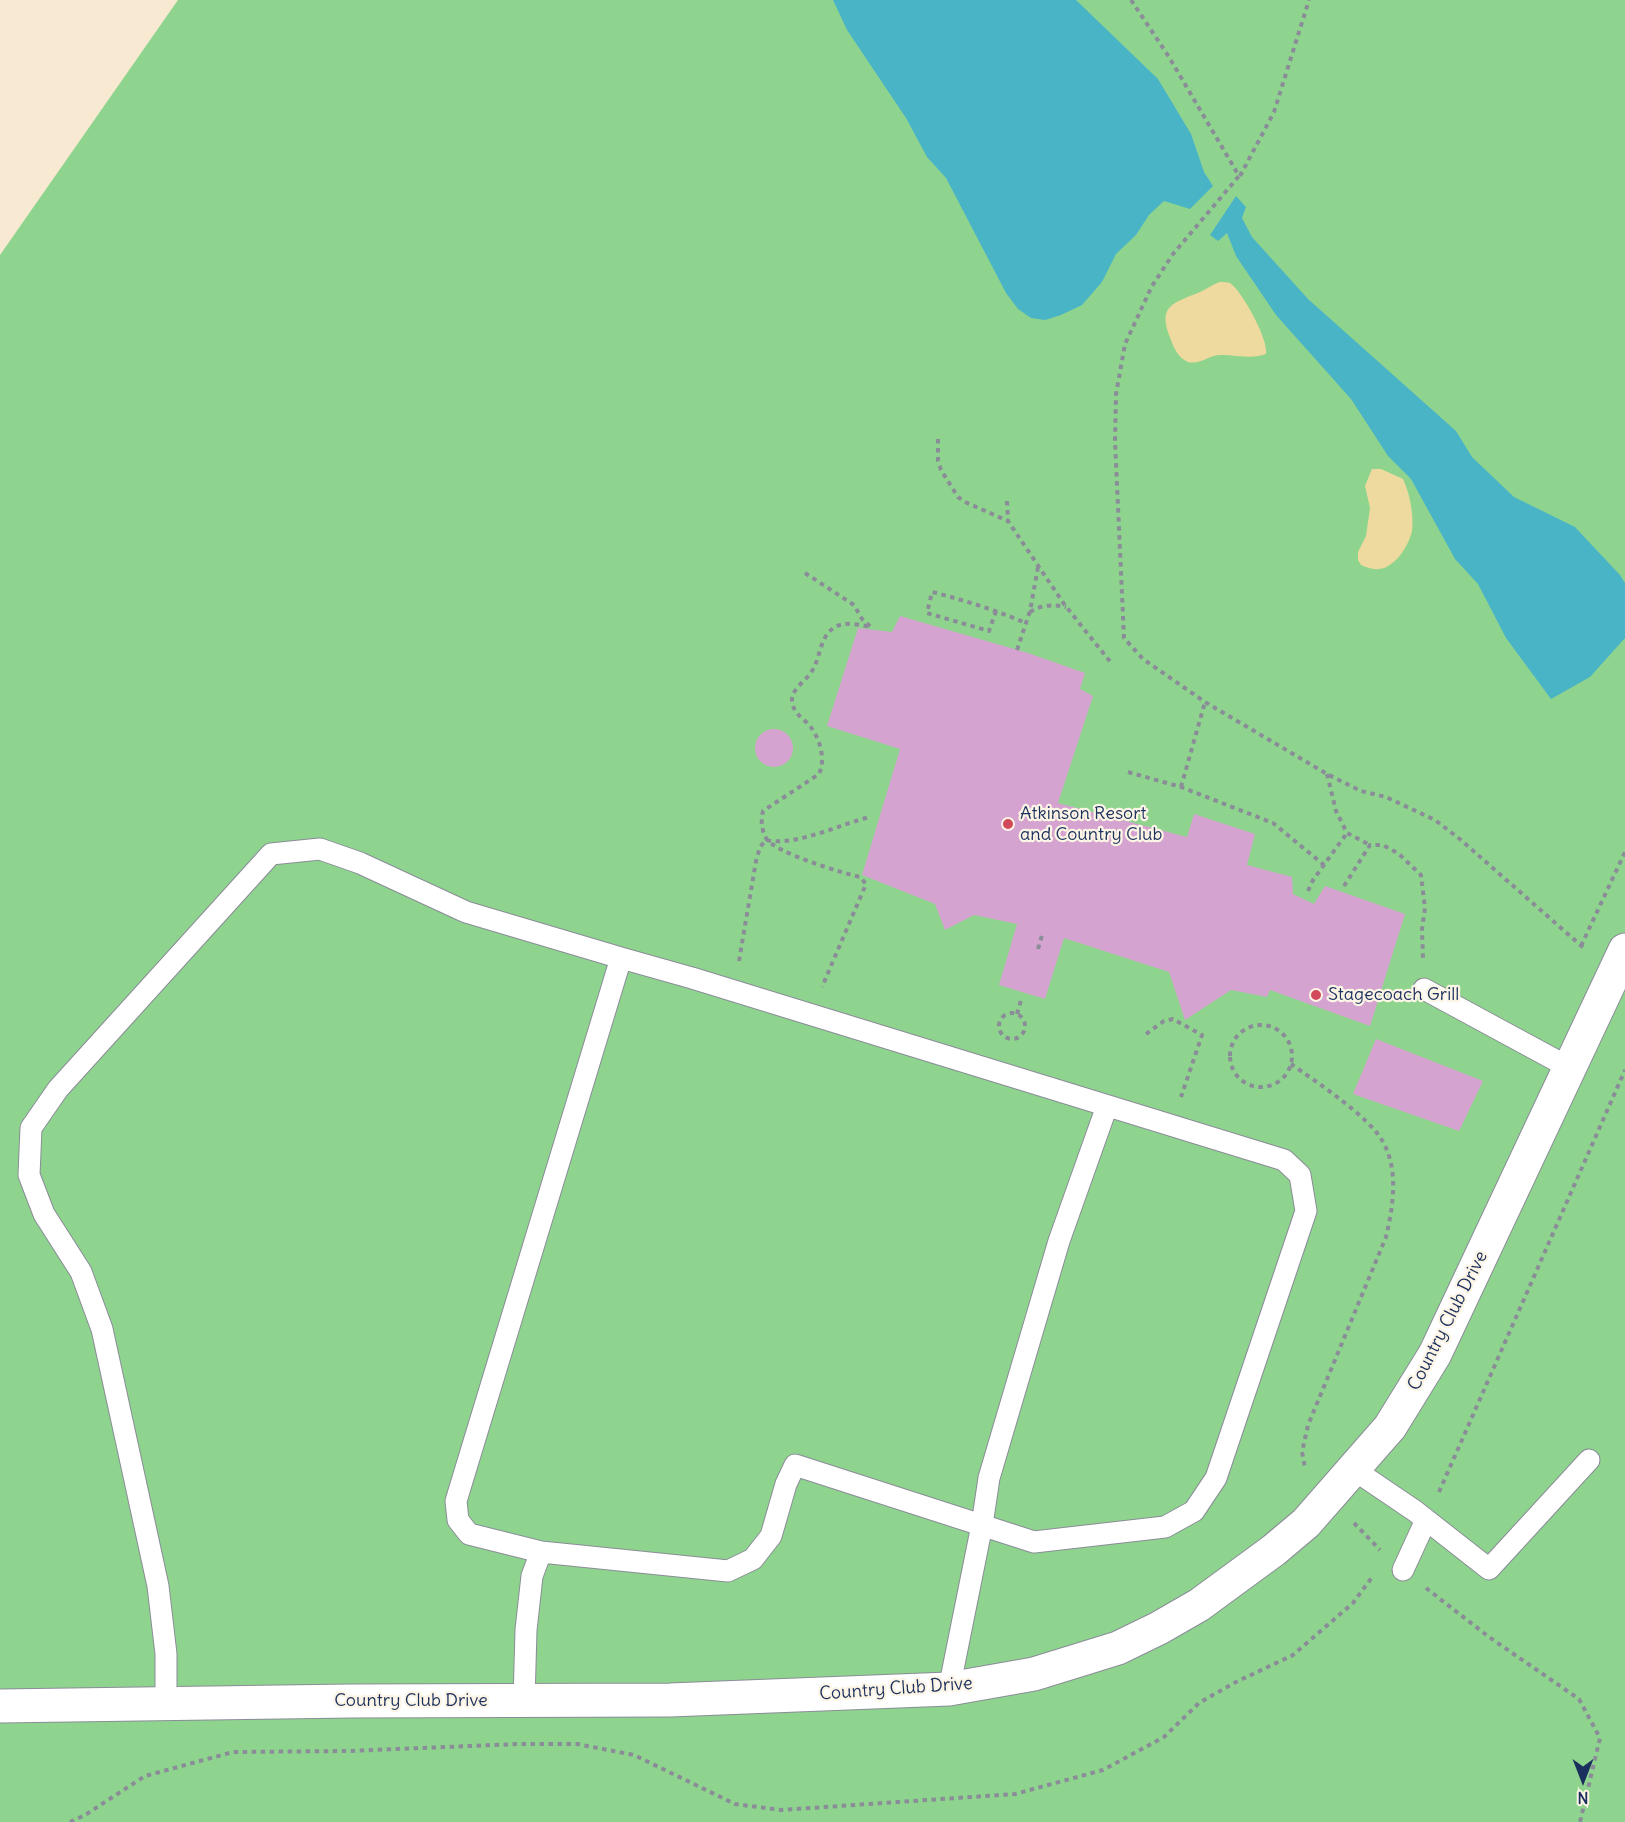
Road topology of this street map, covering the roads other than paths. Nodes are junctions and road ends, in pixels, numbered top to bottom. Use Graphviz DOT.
graph roads {
  1 [pos="621,958"];
  2 [pos="1619,962"];
  3 [pos="1424,989"];
  4 [pos="1570,1068"];
  5 [pos="1107,1106"];
  6 [pos="1589,1460"];
  7 [pos="1353,1469"];
  8 [pos="1426,1520"];
  9 [pos="982,1525"];
  10 [pos="541,1552"];
  11 [pos="1395,1563"];
  12 [pos="949,1689"];
  13 [pos="524,1701"];
  14 [pos="166,1704"];
  15 [pos="0,1706"];
  1 -- 5 [label="lane"];
  1 -- 10 [label="lane"];
  1 -- 14 [label="lane"];
  2 -- 4 [label="street, Country Club Drive"];
  3 -- 4 [label="lane"];
  4 -- 7 [label="street, Country Club Drive"];
  5 -- 9 [label="lane"];
  5 -- 9 [label="lane"];
  6 -- 8 [label="lane"];
  7 -- 8 [label="lane"];
  7 -- 12 [label="street, Country Club Drive"];
  8 -- 11 [label="lane"];
  9 -- 10 [label="lane"];
  9 -- 12 [label="lane"];
  10 -- 13 [label="lane"];
  12 -- 13 [label="street, Country Club Drive"];
  13 -- 14 [label="street, Country Club Drive"];
  14 -- 15 [label="street, Country Club Drive"];
}
